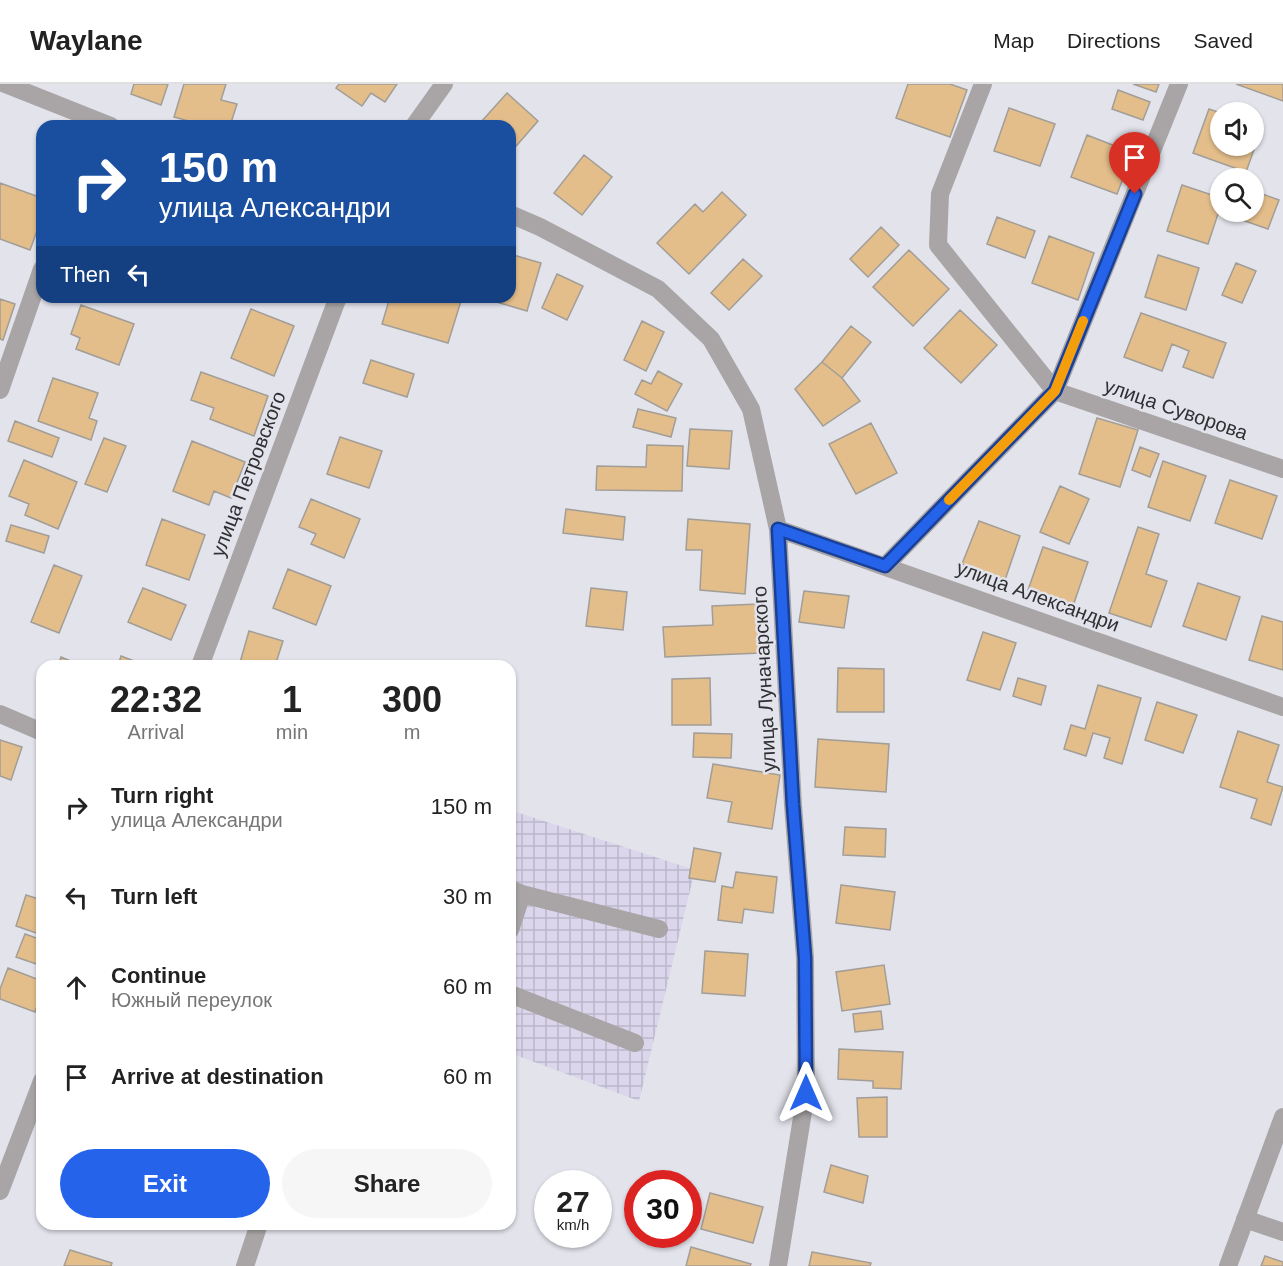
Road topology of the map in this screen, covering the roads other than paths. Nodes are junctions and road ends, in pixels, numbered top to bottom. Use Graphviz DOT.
graph roads {
  1 [pos="5,84"];
  2 [pos="444,84"];
  3 [pos="983,84"];
  4 [pos="1179,84"];
  5 [pos="88,120"];
  6 [pos="418,120"];
  7 [pos="516,217"];
  8 [pos="36,286"];
  9 [pos="336,303"];
  10 [pos="0,390"];
  11 [pos="1055,391"];
  12 [pos="1283,469"];
  13 [pos="778,529"];
  14 [pos="885,566"];
  15 [pos="202,660"];
  16 [pos="1283,707"];
  17 [pos="0,714"];
  18 [pos="36,729"];
  19 [pos="516,891"];
  20 [pos="659,929"];
  21 [pos="516,996"];
  22 [pos="635,1043"];
  23 [pos="36,1097"];
  24 [pos="1283,1117"];
  25 [pos="0,1191"];
  26 [pos="1245,1219"];
  27 [pos="257,1230"];
  28 [pos="1283,1232"];
  29 [pos="246,1266"];
  30 [pos="778,1266"];
  31 [pos="1228,1266"];
  1 -- 5 [label="street"];
  2 -- 6 [label="street"];
  3 -- 11 [label="street"];
  4 -- 11 [label="street"];
  7 -- 13 [label="street, улица Луначарского"];
  8 -- 10 [label="street"];
  9 -- 15 [label="street, улица Петровского"];
  11 -- 12 [label="street, улица Суворова"];
  11 -- 14 [label="street"];
  13 -- 14 [label="street, улица Александри"];
  13 -- 30 [label="street, улица Луначарского"];
  14 -- 16 [label="street, улица Александри"];
  17 -- 18 [label="street"];
  19 -- 20 [label="street"];
  21 -- 22 [label="street"];
  23 -- 25 [label="street"];
  24 -- 26 [label="street"];
  26 -- 28 [label="street"];
  26 -- 31 [label="street"];
  27 -- 29 [label="street"];
}
